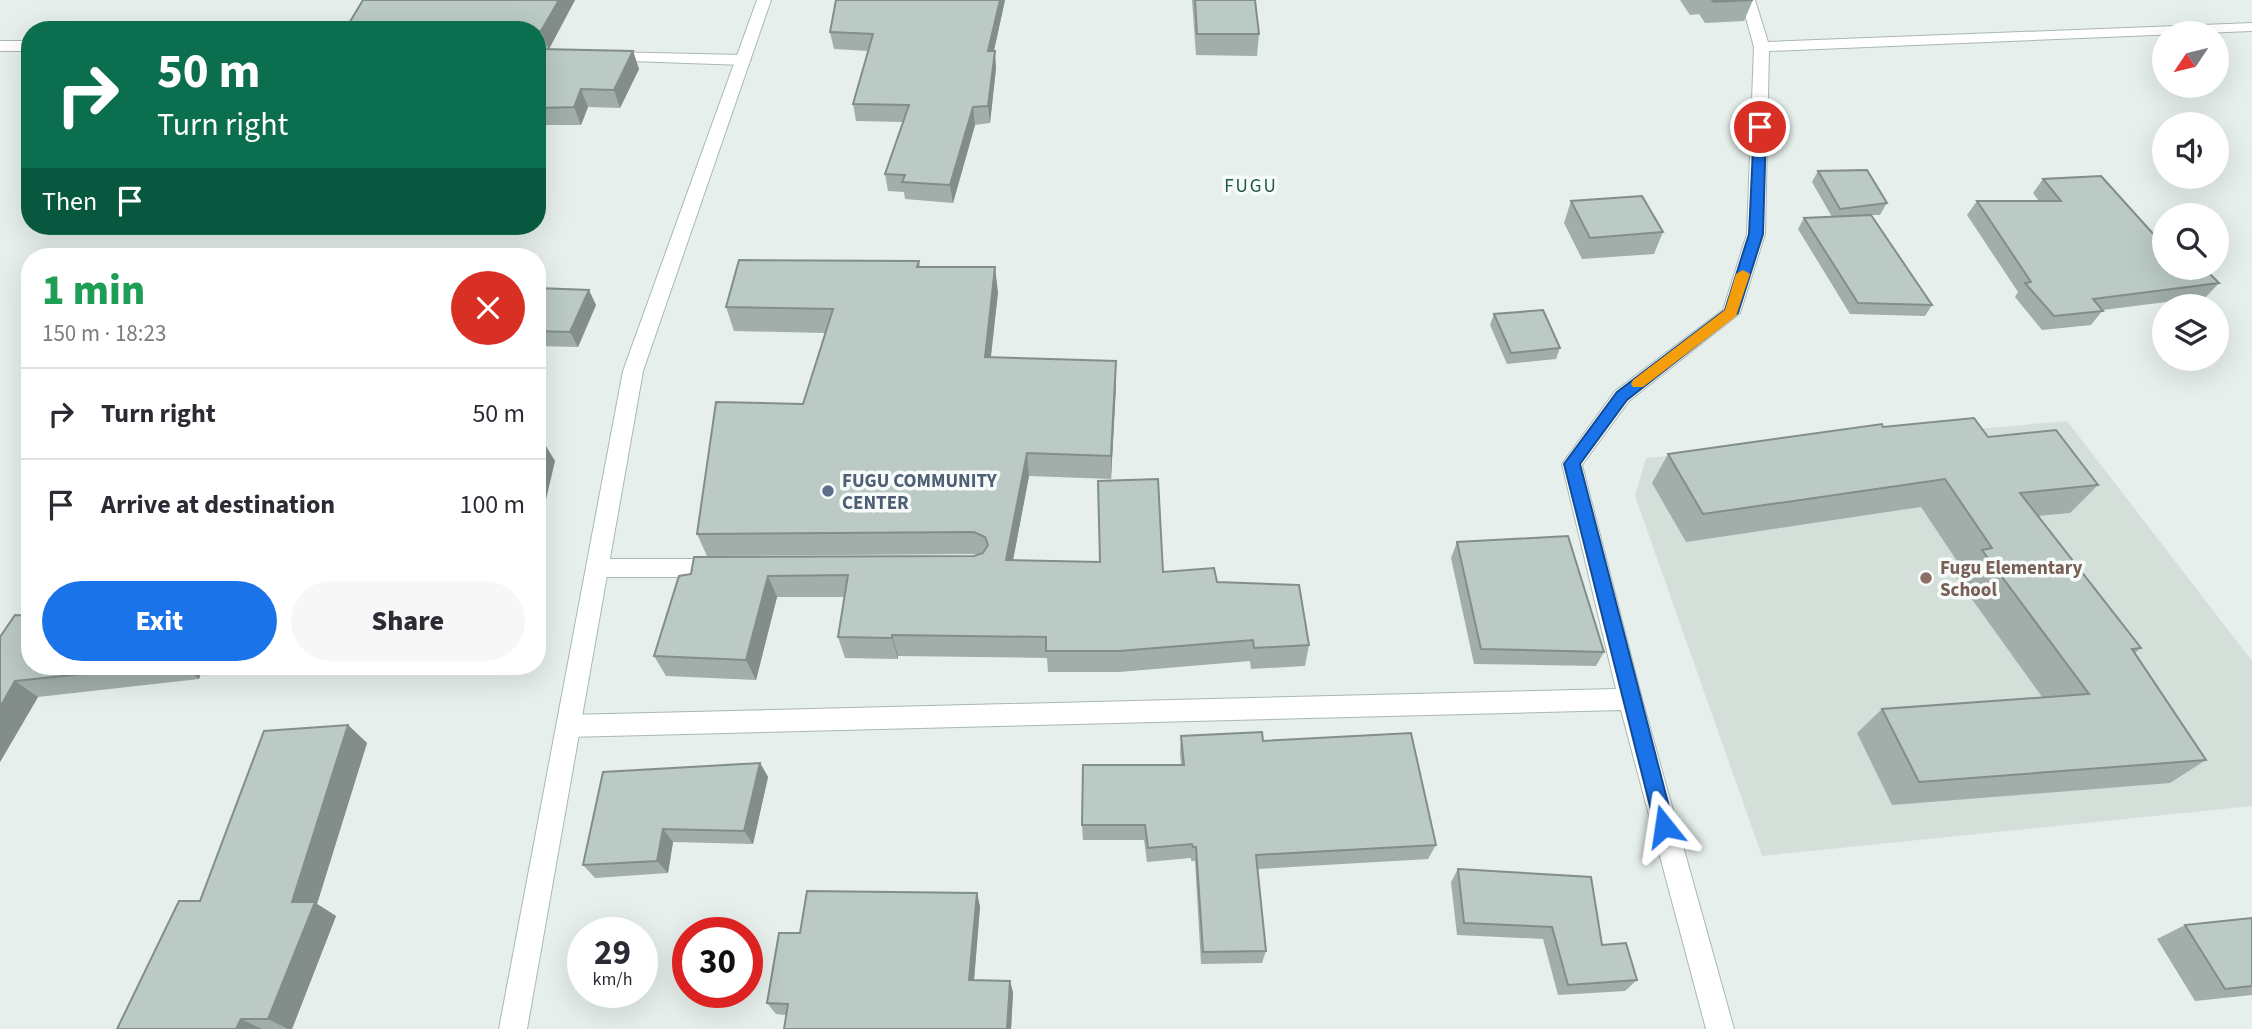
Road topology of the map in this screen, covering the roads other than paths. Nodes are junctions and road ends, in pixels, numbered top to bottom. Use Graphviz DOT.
graph roads {
  1 [pos="764,0"];
  2 [pos="1748,0"];
  3 [pos="2252,26"];
  4 [pos="0,46"];
  5 [pos="21,46"];
  6 [pos="1762,47"];
  7 [pos="592,57"];
  8 [pos="743,60"];
  9 [pos="597,568"];
  10 [pos="735,568"];
  11 [pos="1630,699"];
  12 [pos="568,726"];
  13 [pos="513,1029"];
  14 [pos="1720,1029"];
  1 -- 8 [label="street"];
  2 -- 6 [label="street"];
  3 -- 6 [label="street"];
  4 -- 5 [label="street"];
  6 -- 11 [label="street"];
  7 -- 8 [label="street"];
  8 -- 9 [label="street"];
  9 -- 10 [label="street"];
  9 -- 12 [label="street"];
  11 -- 12 [label="street"];
  11 -- 14 [label="street"];
  12 -- 13 [label="street"];
}
